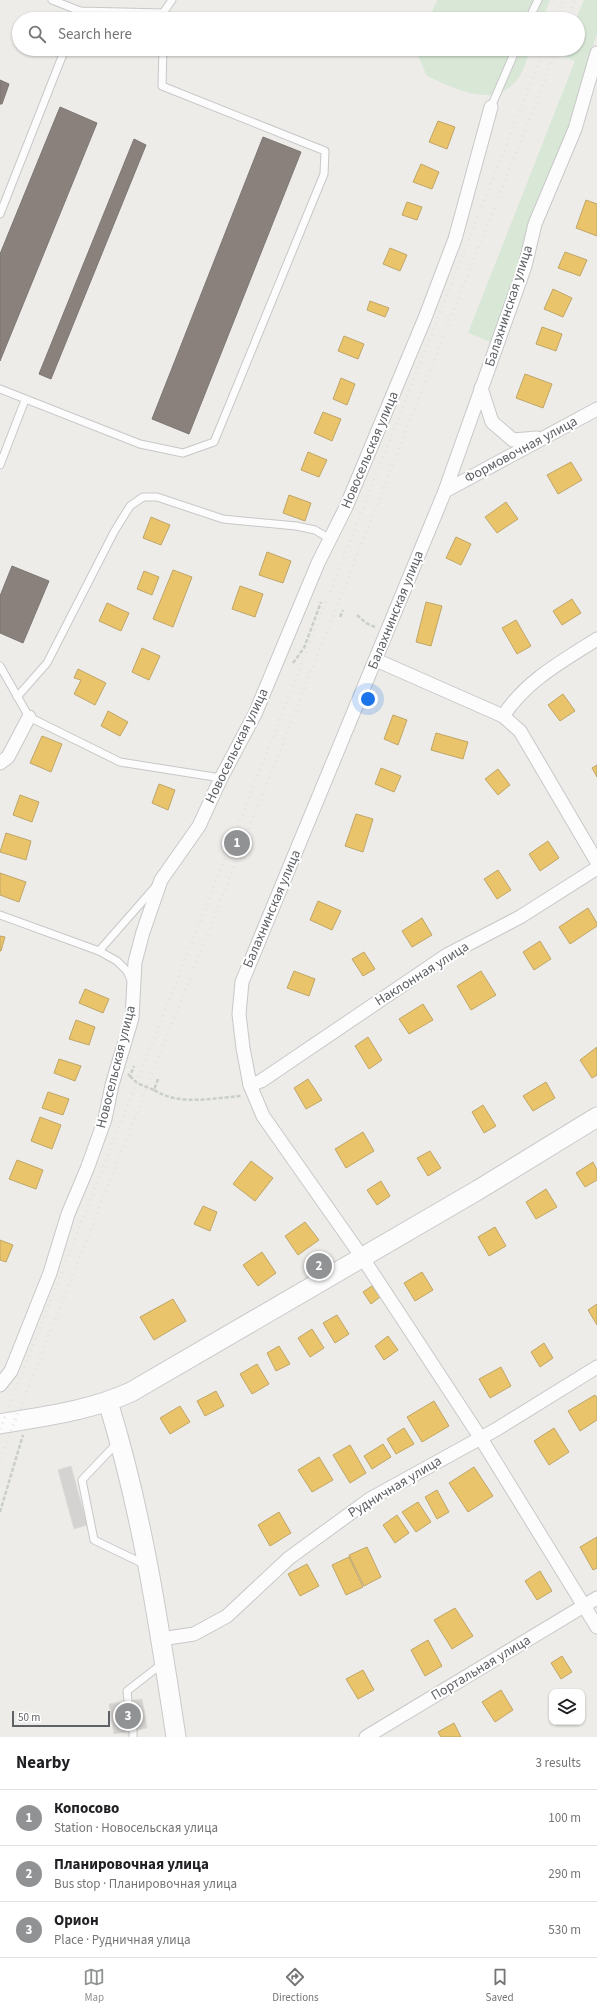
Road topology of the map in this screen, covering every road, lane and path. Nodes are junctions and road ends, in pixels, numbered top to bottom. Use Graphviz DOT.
graph roads {
  1 [pos="52,0"];
  2 [pos="172,0"];
  3 [pos="538,0"];
  4 [pos="80,11"];
  5 [pos="97,12"];
  6 [pos="165,12"];
  7 [pos="532,12"];
  8 [pos="597,53"];
  9 [pos="62,56"];
  10 [pos="163,56"];
  11 [pos="513,56"];
  12 [pos="491,107"];
  13 [pos="0,214"];
  14 [pos="481,388"];
  15 [pos="0,390"];
  16 [pos="25,400"];
  17 [pos="597,409"];
  18 [pos="541,438"];
  19 [pos="0,465"];
  20 [pos="445,491"];
  21 [pos="330,539"];
  22 [pos="321,602"];
  23 [pos="343,610"];
  24 [pos="357,616"];
  25 [pos="340,617"];
  26 [pos="387,632"];
  27 [pos="597,639"];
  28 [pos="376,660"];
  29 [pos="293,663"];
  30 [pos="0,666"];
  31 [pos="17,697"];
  32 [pos="29,716"];
  33 [pos="503,716"];
  34 [pos="0,763"];
  35 [pos="221,778"];
  36 [pos="597,862"];
  37 [pos="597,868"];
  38 [pos="161,880"];
  39 [pos="0,915"];
  40 [pos="99,950"];
  41 [pos="134,988"];
  42 [pos="130,1076"];
  43 [pos="158,1079"];
  44 [pos="154,1090"];
  45 [pos="252,1091"];
  46 [pos="597,1117"];
  47 [pos="362,1257"];
  48 [pos="597,1367"];
  49 [pos="0,1385"];
  50 [pos="108,1402"];
  51 [pos="28,1419"];
  52 [pos="0,1424"];
  53 [pos="480,1437"];
  54 [pos="120,1440"];
  55 [pos="0,1512"];
  56 [pos="148,1566"];
  57 [pos="597,1598"];
  58 [pos="584,1606"];
  59 [pos="597,1627"];
  60 [pos="161,1639"];
  61 [pos="165,1662"];
  62 [pos="128,1701"];
  63 [pos="176,1737"];
  64 [pos="366,1737"];
  1 -- 4 [label="lane"];
  2 -- 6 [label="lane"];
  3 -- 7 [label="lane"];
  4 -- 5 [label="lane"];
  8 -- 14 [label="street, Балахнинская улица"];
  9 -- 13 [label="lane"];
  10 -- 16 [label="lane"];
  11 -- 12 [label="lane"];
  12 -- 21 [label="street, Новосельская улица"];
  14 -- 18 [label="street"];
  14 -- 20 [label="street, Балахнинская улица"];
  15 -- 16 [label="lane"];
  16 -- 19 [label="lane"];
  17 -- 18 [label="street, Формовочная улица"];
  18 -- 20 [label="street, Формовочная улица"];
  20 -- 26 [label="street, Балахнинская улица"];
  21 -- 31 [label="lane"];
  21 -- 35 [label="street, Новосельская улица"];
  22 -- 29 [label="path"];
  23 -- 25 [label="path"];
  24 -- 26 [label="path"];
  26 -- 28 [label="street, Балахнинская улица"];
  27 -- 33 [label="street"];
  28 -- 33 [label="street"];
  28 -- 45 [label="street, Балахнинская улица"];
  30 -- 31 [label="lane"];
  31 -- 32 [label="lane"];
  32 -- 34 [label="street"];
  32 -- 35 [label="lane"];
  33 -- 36 [label="street"];
  35 -- 38 [label="street, Новосельская улица"];
  37 -- 45 [label="street, Наклонная улица"];
  38 -- 40 [label="lane"];
  38 -- 41 [label="street, Новосельская улица"];
  39 -- 40 [label="lane"];
  40 -- 41 [label="lane"];
  41 -- 49 [label="street, Новосельская улица"];
  42 -- 44 [label="path"];
  43 -- 44 [label="path"];
  44 -- 45 [label="path"];
  45 -- 47 [label="street, Балахнинская улица"];
  46 -- 47 [label="main road"];
  47 -- 50 [label="main road"];
  47 -- 53 [label="street, Балахнинская улица"];
  48 -- 53 [label="street, Рудничная улица"];
  50 -- 51 [label="main road"];
  50 -- 54 [label="main road"];
  51 -- 52 [label="main road"];
  51 -- 55 [label="path"];
  53 -- 58 [label="street, Балахнинская улица"];
  53 -- 60 [label="street, Рудничная улица"];
  54 -- 56 [label="main road"];
  54 -- 56 [label="lane"];
  56 -- 60 [label="main road"];
  57 -- 58 [label="street, Портальная улица"];
  58 -- 59 [label="street, Балахнинская улица"];
  58 -- 64 [label="street, Портальная улица"];
  60 -- 61 [label="main road"];
  61 -- 62 [label="lane"];
  61 -- 63 [label="main road"];
}
